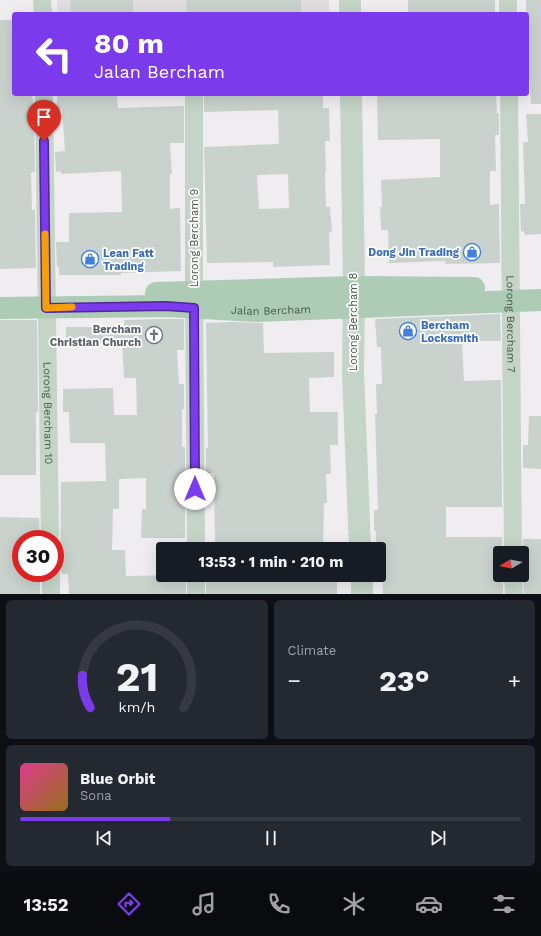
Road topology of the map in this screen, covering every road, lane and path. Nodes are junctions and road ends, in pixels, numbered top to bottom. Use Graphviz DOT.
graph roads {
  1 [pos="42,0"];
  2 [pos="350,0"];
  3 [pos="508,0"];
  4 [pos="43,12"];
  5 [pos="350,12"];
  6 [pos="508,12"];
  7 [pos="44,96"];
  8 [pos="194,96"];
  9 [pos="351,96"];
  10 [pos="509,96"];
  11 [pos="541,288"];
  12 [pos="512,294"];
  13 [pos="0,298"];
  14 [pos="354,298"];
  15 [pos="194,300"];
  16 [pos="541,300"];
  17 [pos="46,303"];
  18 [pos="0,308"];
  19 [pos="50,530"];
  20 [pos="196,542"];
  21 [pos="360,542"];
  22 [pos="513,546"];
  23 [pos="50,582"];
  24 [pos="196,582"];
  25 [pos="362,582"];
  26 [pos="513,582"];
  27 [pos="51,594"];
  28 [pos="196,594"];
  29 [pos="362,594"];
  30 [pos="514,594"];
  1 -- 4 [label="street"];
  2 -- 5 [label="street"];
  3 -- 6 [label="street"];
  7 -- 17 [label="street, Lorong Bercham 10"];
  8 -- 15 [label="street, Lorong Bercham 9"];
  9 -- 14 [label="street, Lorong Bercham 8"];
  10 -- 12 [label="street, Lorong Bercham 7"];
  11 -- 12 [label="main road, Jalan Bercham"];
  12 -- 14 [label="main road, Jalan Bercham"];
  12 -- 16 [label="main road, Jalan Bercham"];
  12 -- 22 [label="street, Lorong Bercham 7"];
  13 -- 17 [label="main road, Jalan Bercham"];
  14 -- 15 [label="main road, Jalan Bercham"];
  14 -- 21 [label="street, Lorong Bercham 8"];
  15 -- 17 [label="main road, Jalan Bercham"];
  15 -- 20 [label="street, Lorong Bercham 9"];
  17 -- 18 [label="main road, Jalan Bercham"];
  17 -- 19 [label="street, Lorong Bercham 10"];
  23 -- 27 [label="street"];
  24 -- 28 [label="street"];
  25 -- 29 [label="street"];
  26 -- 30 [label="street"];
}
